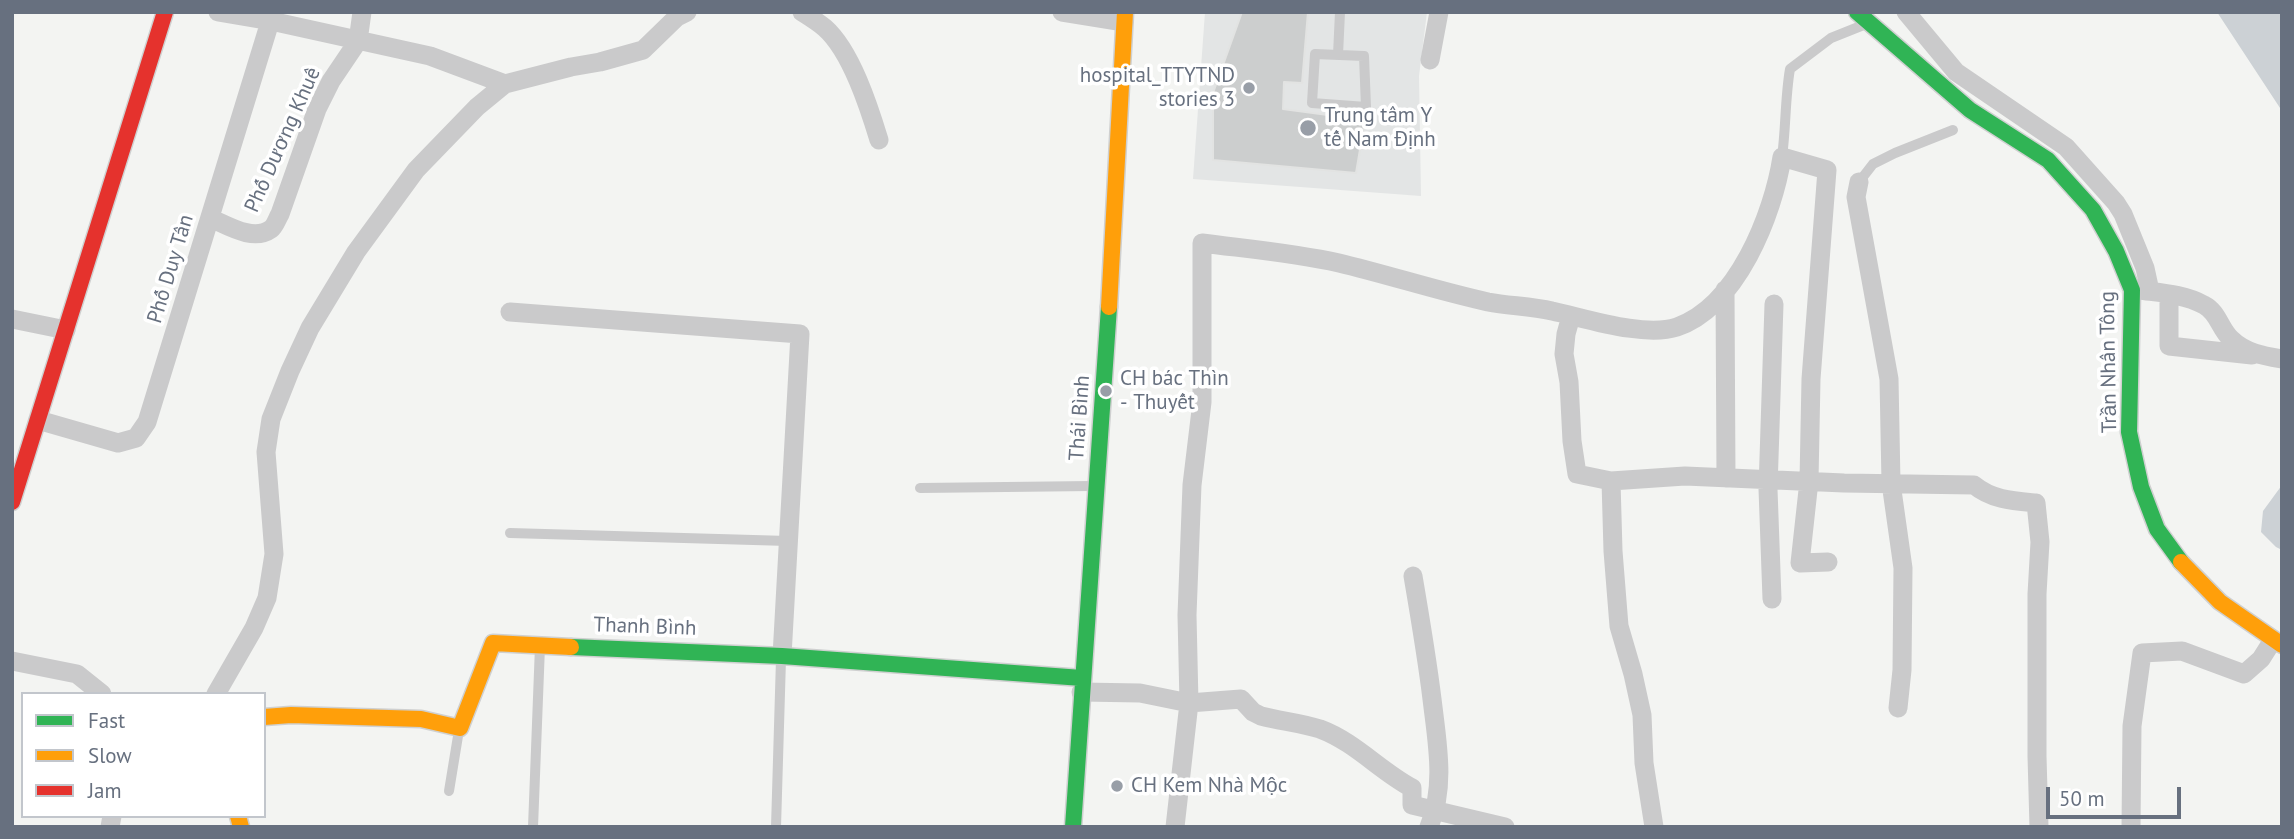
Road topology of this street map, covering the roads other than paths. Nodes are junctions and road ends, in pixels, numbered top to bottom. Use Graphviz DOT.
graph roads {
  1 [pos="165,12"];
  2 [pos="218,12"];
  3 [pos="362,12"];
  4 [pos="687,12"];
  5 [pos="802,12"];
  6 [pos="1062,12"];
  7 [pos="1340,12"];
  8 [pos="1439,12"];
  9 [pos="1906,12"];
  10 [pos="1868,16"];
  11 [pos="272,17"];
  12 [pos="1124,17"];
  13 [pos="358,41"];
  14 [pos="1338,55"];
  15 [pos="1430,60"];
  16 [pos="505,84"];
  17 [pos="1954,130"];
  18 [pos="879,140"];
  19 [pos="1782,157"];
  20 [pos="1859,182"];
  21 [pos="210,218"];
  22 [pos="1725,289"];
  23 [pos="2141,290"];
  24 [pos="2169,294"];
  25 [pos="1774,304"];
  26 [pos="510,312"];
  27 [pos="1571,316"];
  28 [pos="12,319"];
  29 [pos="66,330"];
  30 [pos="2257,355"];
  31 [pos="2282,359"];
  32 [pos="38,420"];
  33 [pos="1726,478"];
  34 [pos="1768,480"];
  35 [pos="1611,481"];
  36 [pos="1809,481"];
  37 [pos="1891,483"];
  38 [pos="1096,486"];
  39 [pos="920,488"];
  40 [pos="12,502"];
  41 [pos="510,533"];
  42 [pos="788,541"];
  43 [pos="1828,562"];
  44 [pos="1413,576"];
  45 [pos="1772,599"];
  46 [pos="2277,642"];
  47 [pos="540,645"];
  48 [pos="782,656"];
  49 [pos="12,661"];
  50 [pos="1082,685"];
  51 [pos="100,692"];
  52 [pos="217,692"];
  53 [pos="1189,703"];
  54 [pos="1898,708"];
  55 [pos="266,717"];
  56 [pos="460,728"];
  57 [pos="449,791"];
  58 [pos="1432,819"];
  59 [pos="533,827"];
  60 [pos="776,827"];
  61 [pos="1073,827"];
  62 [pos="1174,827"];
  63 [pos="1505,827"];
  64 [pos="1654,827"];
  65 [pos="2039,827"];
  66 [pos="2131,827"];
  1 -- 29 [label="main road"];
  2 -- 11 [label="street"];
  3 -- 13 [label="street, Phố Dương Khuê"];
  4 -- 16 [label="street"];
  5 -- 18 [label="street"];
  6 -- 12 [label="street"];
  7 -- 14 [label="lane"];
  8 -- 15 [label="street"];
  9 -- 23 [label="street"];
  10 -- 19 [label="lane"];
  10 -- 23 [label="main road, Trần Nhân Tông"];
  11 -- 13 [label="street"];
  11 -- 21 [label="street, Phố Duy Tân"];
  12 -- 38 [label="main road, Thái Bình"];
  13 -- 16 [label="street"];
  13 -- 21 [label="street, Phố Dương Khuê"];
  14 -- 14 [label="lane"];
  16 -- 52 [label="street"];
  17 -- 20 [label="lane"];
  19 -- 22 [label="street"];
  19 -- 36 [label="street"];
  20 -- 37 [label="street"];
  21 -- 32 [label="street, Phố Duy Tân"];
  22 -- 27 [label="street"];
  22 -- 33 [label="street"];
  23 -- 24 [label="street"];
  23 -- 46 [label="main road, Trần Nhân Tông"];
  24 -- 30 [label="street"];
  24 -- 30 [label="street"];
  25 -- 34 [label="street"];
  26 -- 42 [label="street"];
  27 -- 35 [label="street"];
  27 -- 53 [label="street"];
  28 -- 29 [label="street"];
  29 -- 32 [label="main road"];
  30 -- 31 [label="street"];
  32 -- 40 [label="main road"];
  33 -- 34 [label="street"];
  33 -- 35 [label="street"];
  34 -- 36 [label="street"];
  34 -- 45 [label="street"];
  35 -- 64 [label="street"];
  36 -- 37 [label="street"];
  36 -- 43 [label="street"];
  37 -- 54 [label="street"];
  37 -- 65 [label="street"];
  38 -- 39 [label="lane"];
  38 -- 50 [label="main road, Thái Bình"];
  41 -- 42 [label="lane"];
  42 -- 48 [label="street"];
  44 -- 58 [label="street"];
  46 -- 66 [label="street"];
  47 -- 48 [label="main road, Thanh Bình"];
  47 -- 56 [label="main road, Thanh Bình"];
  47 -- 59 [label="lane"];
  48 -- 50 [label="main road, Thanh Bình"];
  48 -- 60 [label="lane"];
  49 -- 51 [label="street"];
  50 -- 53 [label="street"];
  50 -- 61 [label="main road, Thái Bình"];
  53 -- 58 [label="street"];
  53 -- 62 [label="street"];
  55 -- 56 [label="main road"];
  56 -- 57 [label="lane"];
  58 -- 63 [label="street"];
}
